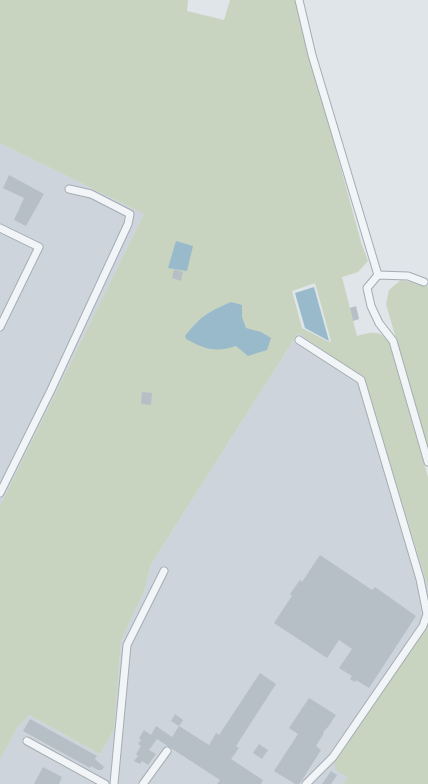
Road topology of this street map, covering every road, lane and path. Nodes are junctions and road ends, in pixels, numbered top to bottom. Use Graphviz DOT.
graph roads {
  1 [pos="299,0"];
  2 [pos="69,189"];
  3 [pos="0,228"];
  4 [pos="378,274"];
  5 [pos="424,282"];
  6 [pos="0,327"];
  7 [pos="299,340"];
  8 [pos="428,462"];
  9 [pos="0,493"];
  10 [pos="164,572"];
  11 [pos="427,600"];
  12 [pos="27,741"];
  13 [pos="167,751"];
  14 [pos="105,784"];
  15 [pos="114,784"];
  16 [pos="143,784"];
  17 [pos="306,784"];
  1 -- 4 [label="lane"];
  2 -- 9 [label="lane"];
  3 -- 6 [label="lane"];
  4 -- 5 [label="lane"];
  4 -- 8 [label="lane"];
  7 -- 11 [label="lane"];
  10 -- 15 [label="lane"];
  11 -- 17 [label="lane"];
  12 -- 14 [label="lane"];
  13 -- 16 [label="lane"];
}
